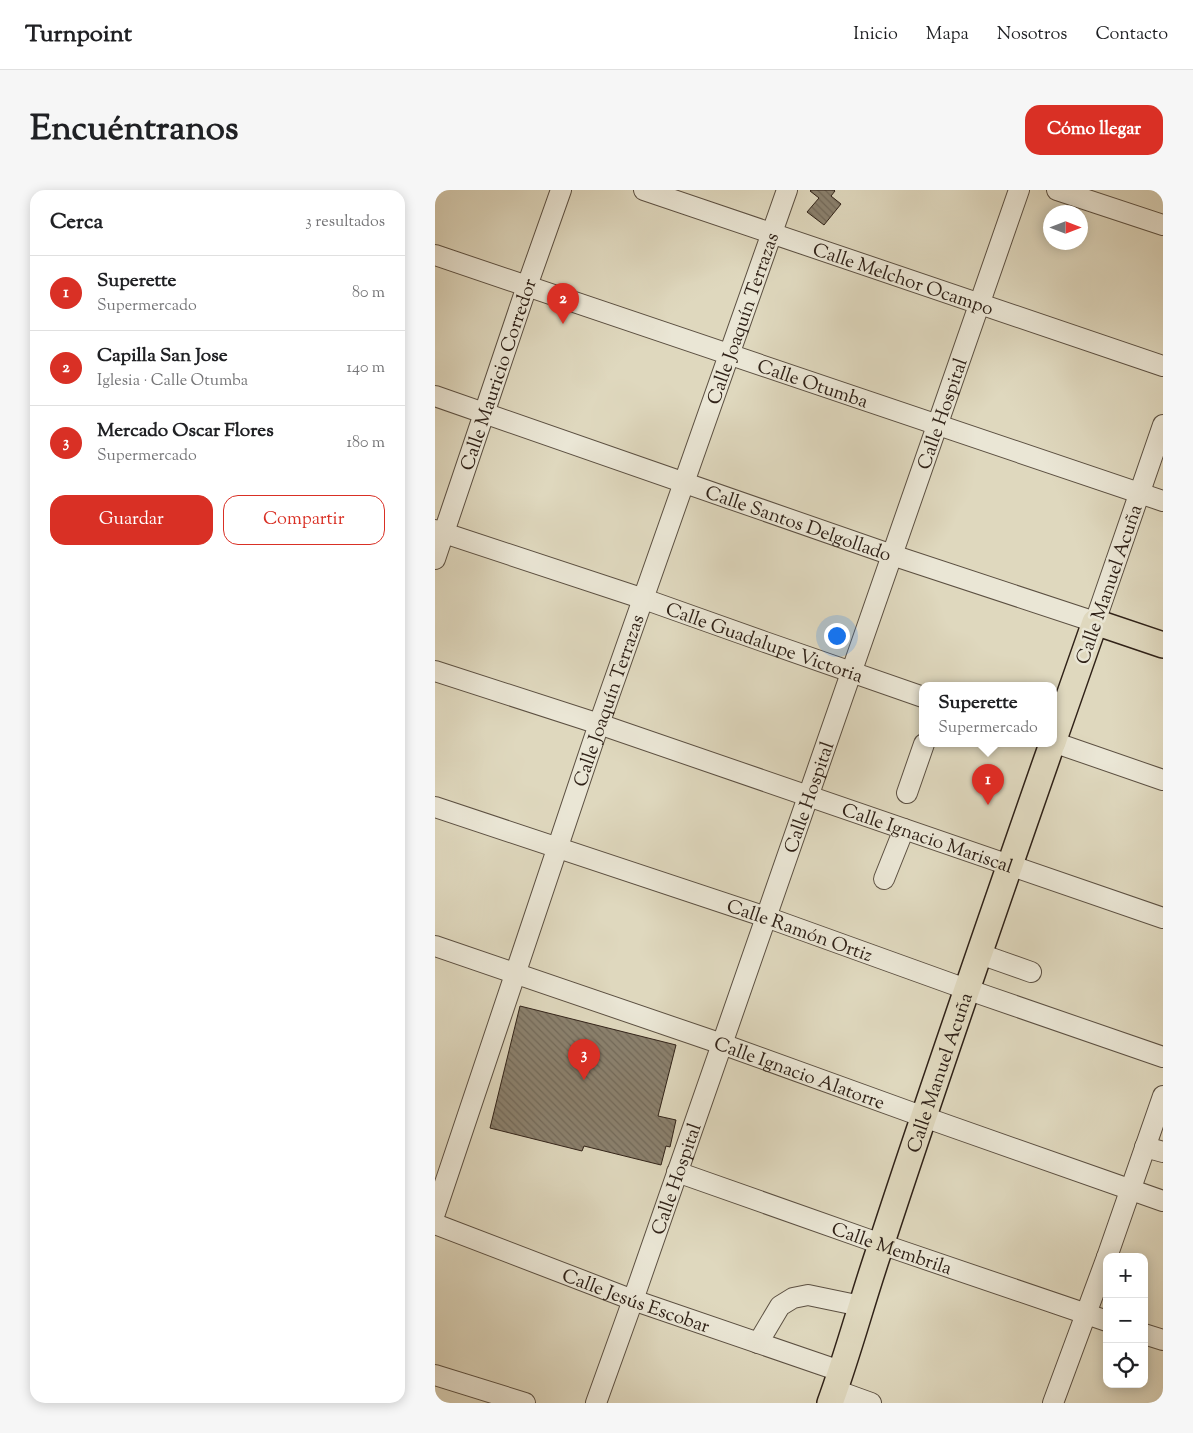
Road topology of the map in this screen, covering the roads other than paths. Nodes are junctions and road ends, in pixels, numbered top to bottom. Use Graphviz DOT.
graph roads {
  1 [pos="561,190"];
  2 [pos="644,190"];
  3 [pos="787,190"];
  4 [pos="1019,190"];
  5 [pos="1057,190"];
  6 [pos="1163,225"];
  7 [pos="772,233"];
  8 [pos="435,255"];
  9 [pos="527,286"];
  10 [pos="979,303"];
  11 [pos="729,355"];
  12 [pos="1163,366"];
  13 [pos="435,396"];
  14 [pos="485,414"];
  15 [pos="1163,425"];
  16 [pos="938,426"];
  17 [pos="685,483"];
  18 [pos="1139,493"];
  19 [pos="1163,501"];
  20 [pos="440,532"];
  21 [pos="892,555"];
  22 [pos="435,559"];
  23 [pos="644,599"];
  24 [pos="1095,622"];
  25 [pos="1163,645"];
  26 [pos="435,671"];
  27 [pos="851,672"];
  28 [pos="919,696"];
  29 [pos="599,724"];
  30 [pos="1057,731"];
  31 [pos="1057,743"];
  32 [pos="923,747"];
  33 [pos="1051,747"];
  34 [pos="1163,780"];
  35 [pos="907,793"];
  36 [pos="808,796"];
  37 [pos="435,807"];
  38 [pos="904,829"];
  39 [pos="557,848"];
  40 [pos="1010,866"];
  41 [pos="884,879"];
  42 [pos="766,917"];
  43 [pos="1163,918"];
  44 [pos="435,946"];
  45 [pos="979,954"];
  46 [pos="1031,972"];
  47 [pos="514,974"];
  48 [pos="966,989"];
  49 [pos="721,1044"];
  50 [pos="1163,1057"];
  51 [pos="1163,1098"];
  52 [pos="925,1117"];
  53 [pos="1154,1150"];
  54 [pos="677,1172"];
  55 [pos="1131,1189"];
  56 [pos="1163,1200"];
  57 [pos="435,1213"];
  58 [pos="435,1224"];
  59 [pos="881,1244"];
  60 [pos="1108,1253"];
  61 [pos="1103,1268"];
  62 [pos="633,1300"];
  63 [pos="861,1306"];
  64 [pos="1087,1314"];
  65 [pos="1103,1320"];
  66 [pos="1148,1335"];
  67 [pos="1163,1340"];
  68 [pos="758,1343"];
  69 [pos="435,1375"];
  70 [pos="835,1388"];
  71 [pos="525,1403"];
  72 [pos="596,1403"];
  73 [pos="871,1403"];
  74 [pos="1053,1403"];
  1 -- 9 [label="street, Calle Mauricio Corredor"];
  2 -- 7 [label="street, Calle Melchor Ocampo"];
  3 -- 7 [label="street, Calle Joaquín Terrazas"];
  4 -- 10 [label="street, Calle Hospital"];
  5 -- 6 [label="street"];
  7 -- 10 [label="street, Calle Melchor Ocampo"];
  7 -- 11 [label="street, Calle Joaquín Terrazas"];
  8 -- 9 [label="street, Calle Otumba"];
  9 -- 11 [label="street, Calle Otumba"];
  9 -- 14 [label="street, Calle Mauricio Corredor"];
  10 -- 12 [label="street, Calle Melchor Ocampo"];
  10 -- 16 [label="street, Calle Hospital"];
  11 -- 16 [label="street, Calle Otumba"];
  11 -- 17 [label="street, Calle Joaquín Terrazas"];
  13 -- 14 [label="street, Calle Santos Delgollado"];
  14 -- 17 [label="street, Calle Santos Delgollado"];
  14 -- 20 [label="street, Calle Mauricio Corredor"];
  15 -- 18 [label="street, Calle Manuel Acuña"];
  16 -- 18 [label="street, Calle Otumba"];
  16 -- 21 [label="street, Calle Hospital"];
  17 -- 21 [label="street, Calle Santos Delgollado"];
  17 -- 23 [label="street, Calle Joaquín Terrazas"];
  18 -- 19 [label="street, Calle Otumba"];
  18 -- 24 [label="street, Calle Manuel Acuña"];
  20 -- 22 [label="street, Calle Mauricio Corredor"];
  20 -- 23 [label="street, Calle Guadalupe Victoria"];
  21 -- 24 [label="street, Calle Santos Delgollado"];
  21 -- 27 [label="street, Calle Hospital"];
  23 -- 27 [label="street, Calle Guadalupe Victoria"];
  23 -- 29 [label="street, Calle Joaquín Terrazas"];
  24 -- 25 [label="main road, Calle Santos Delgollado"];
  24 -- 30 [label="main road, Calle Manuel Acuña"];
  26 -- 29 [label="street, Calle Ignacio Mariscal"];
  27 -- 28 [label="street, Calle Guadalupe Victoria"];
  27 -- 36 [label="street, Calle Hospital"];
  29 -- 36 [label="street, Calle Ignacio Mariscal"];
  29 -- 39 [label="street, Calle Joaquín Terrazas"];
  31 -- 34 [label="street"];
  32 -- 35 [label="street"];
  33 -- 40 [label="main road, Calle Manuel Acuña"];
  36 -- 38 [label="street, Calle Ignacio Mariscal"];
  36 -- 42 [label="street, Calle Hospital"];
  37 -- 39 [label="street, Calle Ramón Ortiz"];
  38 -- 40 [label="street, Calle Ignacio Mariscal"];
  38 -- 41 [label="street"];
  39 -- 42 [label="street, Calle Ramón Ortiz"];
  39 -- 47 [label="street, Calle Joaquín Terrazas"];
  40 -- 43 [label="street, Calle Ignacio Mariscal"];
  40 -- 45 [label="main road, Calle Manuel Acuña"];
  42 -- 48 [label="street, Calle Ramón Ortiz"];
  42 -- 49 [label="street, Calle Hospital"];
  44 -- 47 [label="street, Calle Ignacio Alatorre"];
  45 -- 46 [label="street"];
  45 -- 48 [label="main road, Calle Manuel Acuña"];
  47 -- 49 [label="street, Calle Ignacio Alatorre"];
  47 -- 57 [label="street, Calle Joaquín Terrazas"];
  48 -- 50 [label="street, Calle Ramón Ortiz"];
  48 -- 52 [label="main road, Calle Manuel Acuña"];
  49 -- 52 [label="street, Calle Ignacio Alatorre"];
  49 -- 54 [label="street, Calle Hospital"];
  51 -- 53 [label="street"];
  52 -- 55 [label="street, Calle Ignacio Alatorre"];
  52 -- 59 [label="main road, Calle Manuel Acuña"];
  53 -- 55 [label="street"];
  54 -- 59 [label="street, Calle Membrila"];
  54 -- 62 [label="street, Calle Hospital"];
  55 -- 56 [label="street, Calle Ignacio Alatorre"];
  55 -- 60 [label="street"];
  58 -- 62 [label="street, Calle Jesús Escobar"];
  59 -- 63 [label="main road, Calle Manuel Acuña"];
  59 -- 64 [label="street, Calle Membrila"];
  61 -- 64 [label="street"];
  62 -- 68 [label="street, Calle Jesús Escobar"];
  62 -- 72 [label="street, Calle Hospital"];
  63 -- 68 [label="street"];
  63 -- 70 [label="main road, Calle Manuel Acuña"];
  64 -- 65 [label="street, Calle Membrila"];
  64 -- 74 [label="street"];
  66 -- 67 [label="street"];
  68 -- 70 [label="street, Calle Jesús Escobar"];
  69 -- 71 [label="street"];
  70 -- 73 [label="street, Calle Jesús Escobar"];
}
